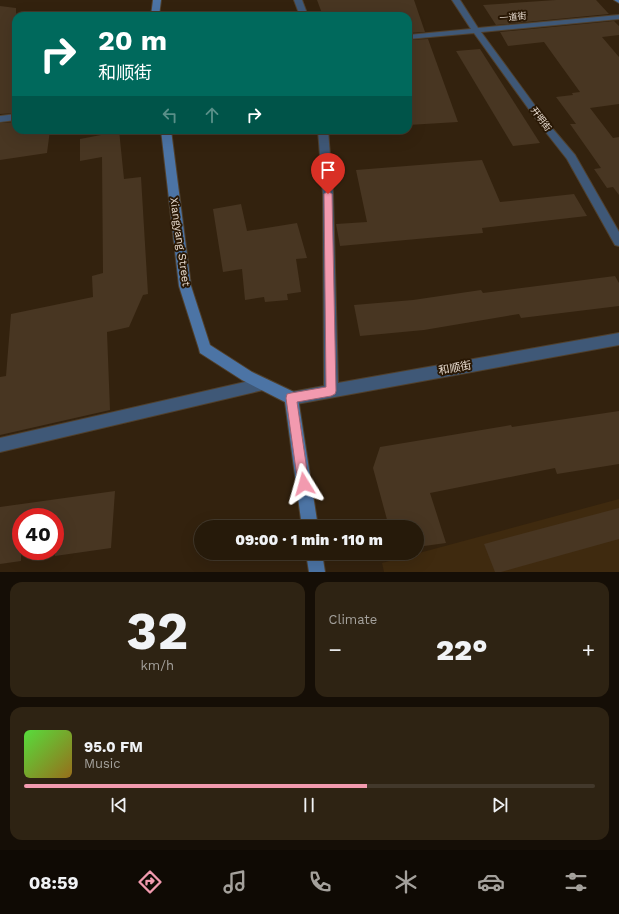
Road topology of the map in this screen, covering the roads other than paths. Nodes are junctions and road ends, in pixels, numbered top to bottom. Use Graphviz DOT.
graph roads {
  1 [pos="157,0"];
  2 [pos="298,0"];
  3 [pos="456,0"];
  4 [pos="156,12"];
  5 [pos="302,12"];
  6 [pos="619,18"];
  7 [pos="476,31"];
  8 [pos="412,37"];
  9 [pos="12,118"];
  10 [pos="0,119"];
  11 [pos="166,134"];
  12 [pos="323,134"];
  13 [pos="619,242"];
  14 [pos="619,339"];
  15 [pos="263,384"];
  16 [pos="331,391"];
  17 [pos="291,398"];
  18 [pos="0,445"];
  19 [pos="309,520"];
  20 [pos="315,560"];
  21 [pos="316,572"];
  1 -- 4 [label="street"];
  2 -- 5 [label="street"];
  3 -- 7 [label="street, 开明街"];
  6 -- 7 [label="street, 一道街"];
  7 -- 8 [label="street, 一道街"];
  7 -- 13 [label="street, 开明街"];
  9 -- 10 [label="street"];
  11 -- 15 [label="street, Xiangyang Street"];
  12 -- 16 [label="street"];
  14 -- 16 [label="street, 和顺街"];
  15 -- 17 [label="street, Xiangyang Street"];
  15 -- 18 [label="street"];
  16 -- 17 [label="street, 和顺街"];
  17 -- 19 [label="street"];
  20 -- 21 [label="street"];
}
